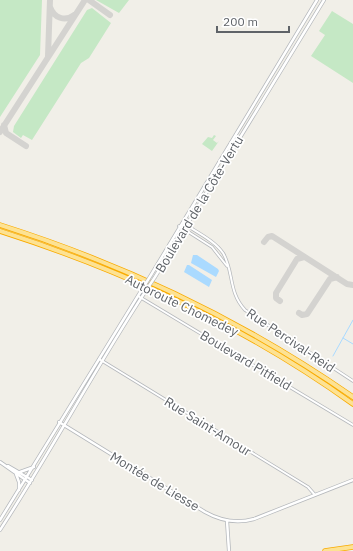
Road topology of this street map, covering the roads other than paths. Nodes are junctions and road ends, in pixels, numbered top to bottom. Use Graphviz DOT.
graph roads {
  1 [pos="317,0"];
  2 [pos="324,0"];
  3 [pos="182,223"];
  4 [pos="0,225"];
  5 [pos="179,226"];
  6 [pos="185,227"];
  7 [pos="0,231"];
  8 [pos="138,296"];
  9 [pos="142,298"];
  10 [pos="99,359"];
  11 [pos="103,361"];
  12 [pos="353,381"];
  13 [pos="334,391"];
  14 [pos="353,397"];
  15 [pos="353,404"];
  16 [pos="353,407"];
  17 [pos="59,422"];
  18 [pos="63,425"];
  19 [pos="353,425"];
  20 [pos="1,463"];
  21 [pos="34,467"];
  22 [pos="19,472"];
  23 [pos="16,474"];
  24 [pos="28,477"];
  25 [pos="26,480"];
  26 [pos="32,480"];
  27 [pos="353,480"];
  28 [pos="30,483"];
  29 [pos="19,491"];
  30 [pos="316,495"];
  31 [pos="0,520"];
  32 [pos="227,521"];
  33 [pos="0,530"];
  34 [pos="353,547"];
  35 [pos="229,551"];
  36 [pos="325,551"];
  1 -- 3 [label="street, Boulevard de la Côte-Vertu"];
  2 -- 6 [label="street, Boulevard de la Côte-Vertu"];
  3 -- 5 [label="street, Boulevard de la Côte-Vertu"];
  3 -- 6 [label="street, Rue Percival-Reid"];
  4 -- 14 [label="highway, Autoroute Chomedey"];
  5 -- 6 [label="street, Rue Percival-Reid"];
  5 -- 8 [label="street, Boulevard de la Côte-Vertu, bridge"];
  6 -- 9 [label="street, Boulevard de la Côte-Vertu, bridge"];
  6 -- 12 [label="street, Rue Percival-Reid"];
  7 -- 13 [label="highway, Autoroute Chomedey"];
  8 -- 9 [label="street, Boulevard Pitfield"];
  8 -- 10 [label="street, Boulevard de la Côte-Vertu"];
  9 -- 11 [label="street, Boulevard de la Côte-Vertu"];
  9 -- 19 [label="street, Boulevard Pitfield"];
  10 -- 11 [label="street, Rue Saint-Amour"];
  10 -- 17 [label="street, Boulevard de la Côte-Vertu"];
  11 -- 18 [label="street, Boulevard de la Côte-Vertu"];
  11 -- 30 [label="street, Rue Saint-Amour"];
  13 -- 15 [label="highway, Autoroute Chomedey"];
  13 -- 16 [label="highway"];
  17 -- 18 [label="street, Montée de Liesse"];
  17 -- 21 [label="street, Boulevard de la Côte-Vertu"];
  18 -- 26 [label="street, Boulevard de la Côte-Vertu"];
  18 -- 32 [label="street, Montée de Liesse"];
  20 -- 22 [label="street"];
  20 -- 23 [label="street"];
  21 -- 22 [label="street"];
  21 -- 24 [label="street, Boulevard de la Côte-Vertu"];
  22 -- 24 [label="street"];
  23 -- 25 [label="street"];
  23 -- 29 [label="street"];
  24 -- 25 [label="street, Boulevard de la Côte-Vertu"];
  24 -- 26 [label="street"];
  25 -- 28 [label="street"];
  25 -- 29 [label="street, Boulevard de la Côte-Vertu"];
  26 -- 28 [label="street, Boulevard de la Côte-Vertu"];
  27 -- 30 [label="street"];
  28 -- 33 [label="street, Boulevard de la Côte-Vertu"];
  29 -- 31 [label="street, Boulevard de la Côte-Vertu"];
  30 -- 32 [label="street"];
  32 -- 35 [label="street"];
  34 -- 36 [label="highway"];
}
